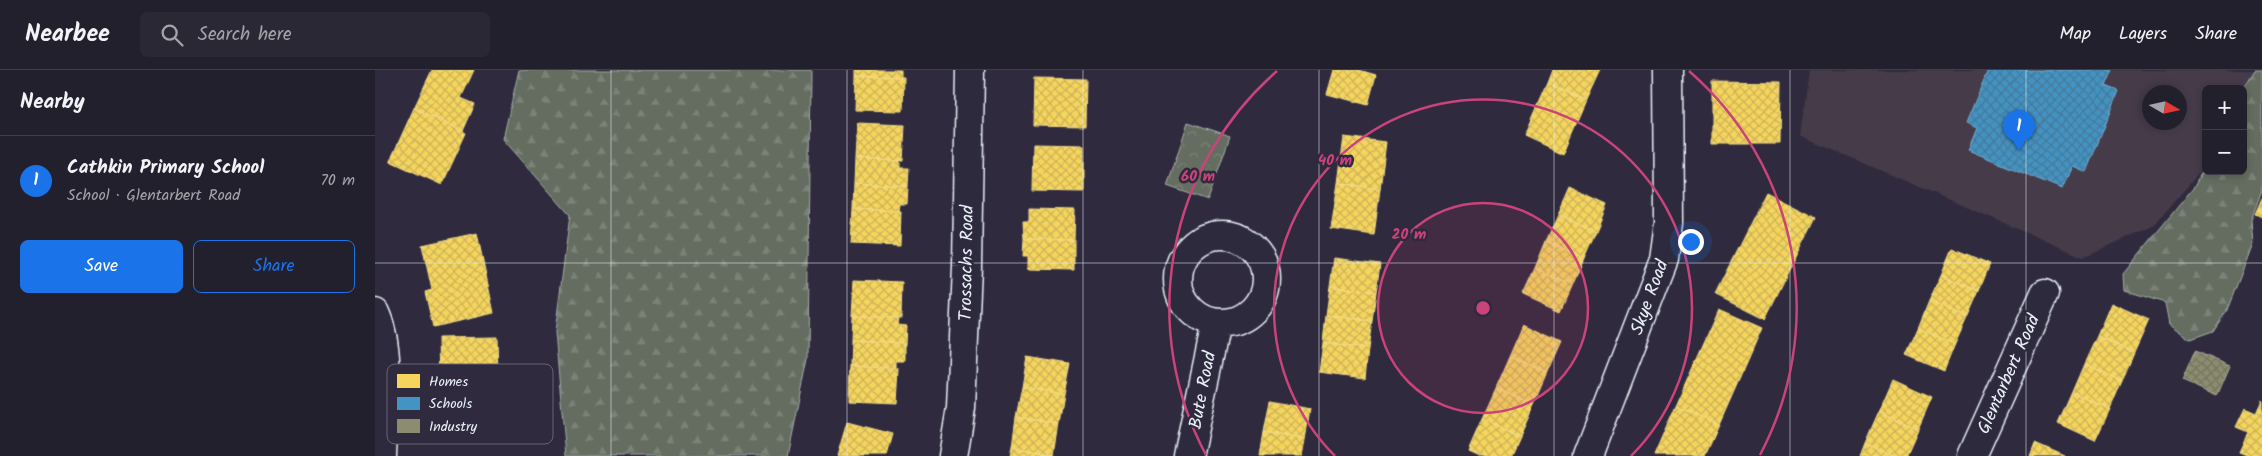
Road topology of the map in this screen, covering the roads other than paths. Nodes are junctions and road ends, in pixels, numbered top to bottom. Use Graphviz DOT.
graph roads {
  1 [pos="969,70"];
  2 [pos="1668,70"];
  3 [pos="2045,293"];
  4 [pos="375,313"];
  5 [pos="1216,324"];
  6 [pos="382,456"];
  7 [pos="953,456"];
  8 [pos="1188,456"];
  9 [pos="1588,456"];
  10 [pos="1972,456"];
  1 -- 7 [label="street, Trossachs Road"];
  2 -- 9 [label="street, Skye Road"];
  3 -- 10 [label="street, Glentarbert Road"];
  4 -- 6 [label="street"];
  5 -- 8 [label="street, Bute Road"];
}
